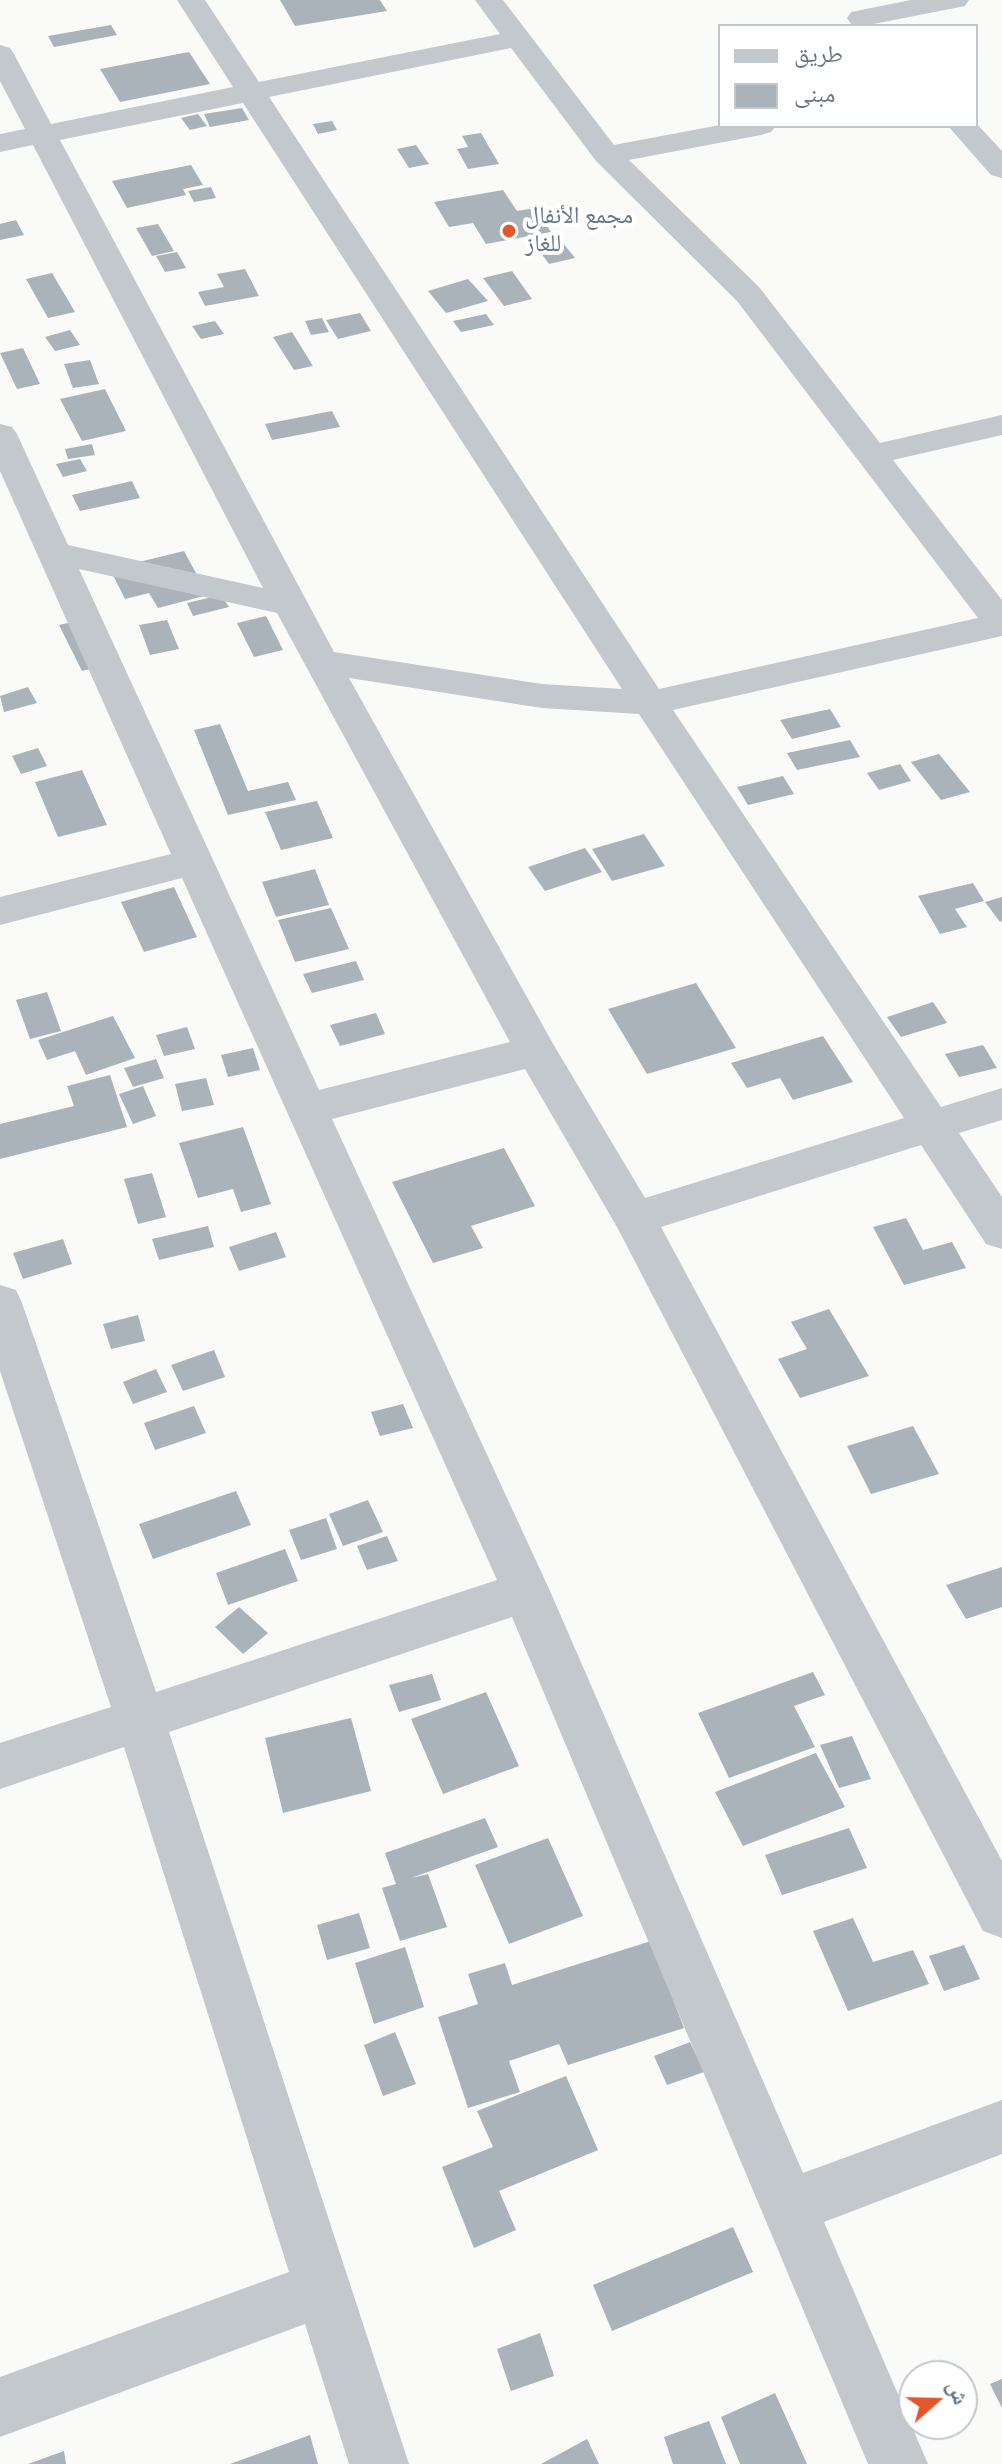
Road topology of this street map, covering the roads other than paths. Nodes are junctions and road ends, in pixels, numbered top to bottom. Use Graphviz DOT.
graph roads {
  1 [pos="191,0"];
  2 [pos="489,0"];
  3 [pos="955,0"];
  4 [pos="857,15"];
  5 [pos="516,39"];
  6 [pos="2,60"];
  7 [pos="252,95"];
  8 [pos="750,128"];
  9 [pos="965,128"];
  10 [pos="43,135"];
  11 [pos="0,143"];
  12 [pos="607,155"];
  13 [pos="1002,169"];
  14 [pos="1002,425"];
  15 [pos="0,434"];
  16 [pos="873,455"];
  17 [pos="55,553"];
  18 [pos="290,605"];
  19 [pos="1002,625"];
  20 [pos="321,662"];
  21 [pos="650,703"];
  22 [pos="196,861"];
  23 [pos="0,911"];
  24 [pos="536,1051"];
  25 [pos="1002,1104"];
  26 [pos="308,1109"];
  27 [pos="933,1126"];
  28 [pos="634,1218"];
  29 [pos="1002,1232"];
  30 [pos="2,1312"];
  31 [pos="526,1591"];
  32 [pos="140,1719"];
  33 [pos="0,1766"];
  34 [pos="1001,1908"];
  35 [pos="1002,2127"];
  36 [pos="788,2207"];
  37 [pos="321,2289"];
  38 [pos="0,2407"];
  39 [pos="379,2464"];
  40 [pos="898,2464"];
  1 -- 7 [label="street"];
  2 -- 5 [label="street"];
  3 -- 4 [label="street"];
  5 -- 7 [label="street"];
  5 -- 12 [label="street"];
  6 -- 10 [label="street"];
  7 -- 10 [label="street"];
  7 -- 21 [label="street"];
  8 -- 12 [label="street"];
  9 -- 13 [label="street"];
  10 -- 11 [label="street"];
  10 -- 18 [label="street"];
  12 -- 16 [label="street"];
  14 -- 16 [label="street"];
  15 -- 17 [label="street"];
  16 -- 19 [label="street"];
  17 -- 18 [label="street"];
  17 -- 22 [label="street"];
  18 -- 20 [label="street"];
  19 -- 21 [label="street"];
  20 -- 21 [label="street"];
  20 -- 24 [label="street"];
  21 -- 27 [label="street"];
  22 -- 23 [label="street"];
  22 -- 26 [label="street"];
  24 -- 26 [label="street"];
  24 -- 28 [label="street"];
  25 -- 27 [label="street"];
  26 -- 31 [label="street"];
  27 -- 28 [label="street"];
  27 -- 29 [label="street"];
  28 -- 34 [label="street"];
  30 -- 32 [label="street"];
  31 -- 32 [label="street"];
  31 -- 36 [label="street"];
  32 -- 33 [label="street"];
  32 -- 37 [label="street"];
  35 -- 36 [label="street"];
  36 -- 40 [label="street"];
  37 -- 38 [label="street"];
  37 -- 39 [label="street"];
}
